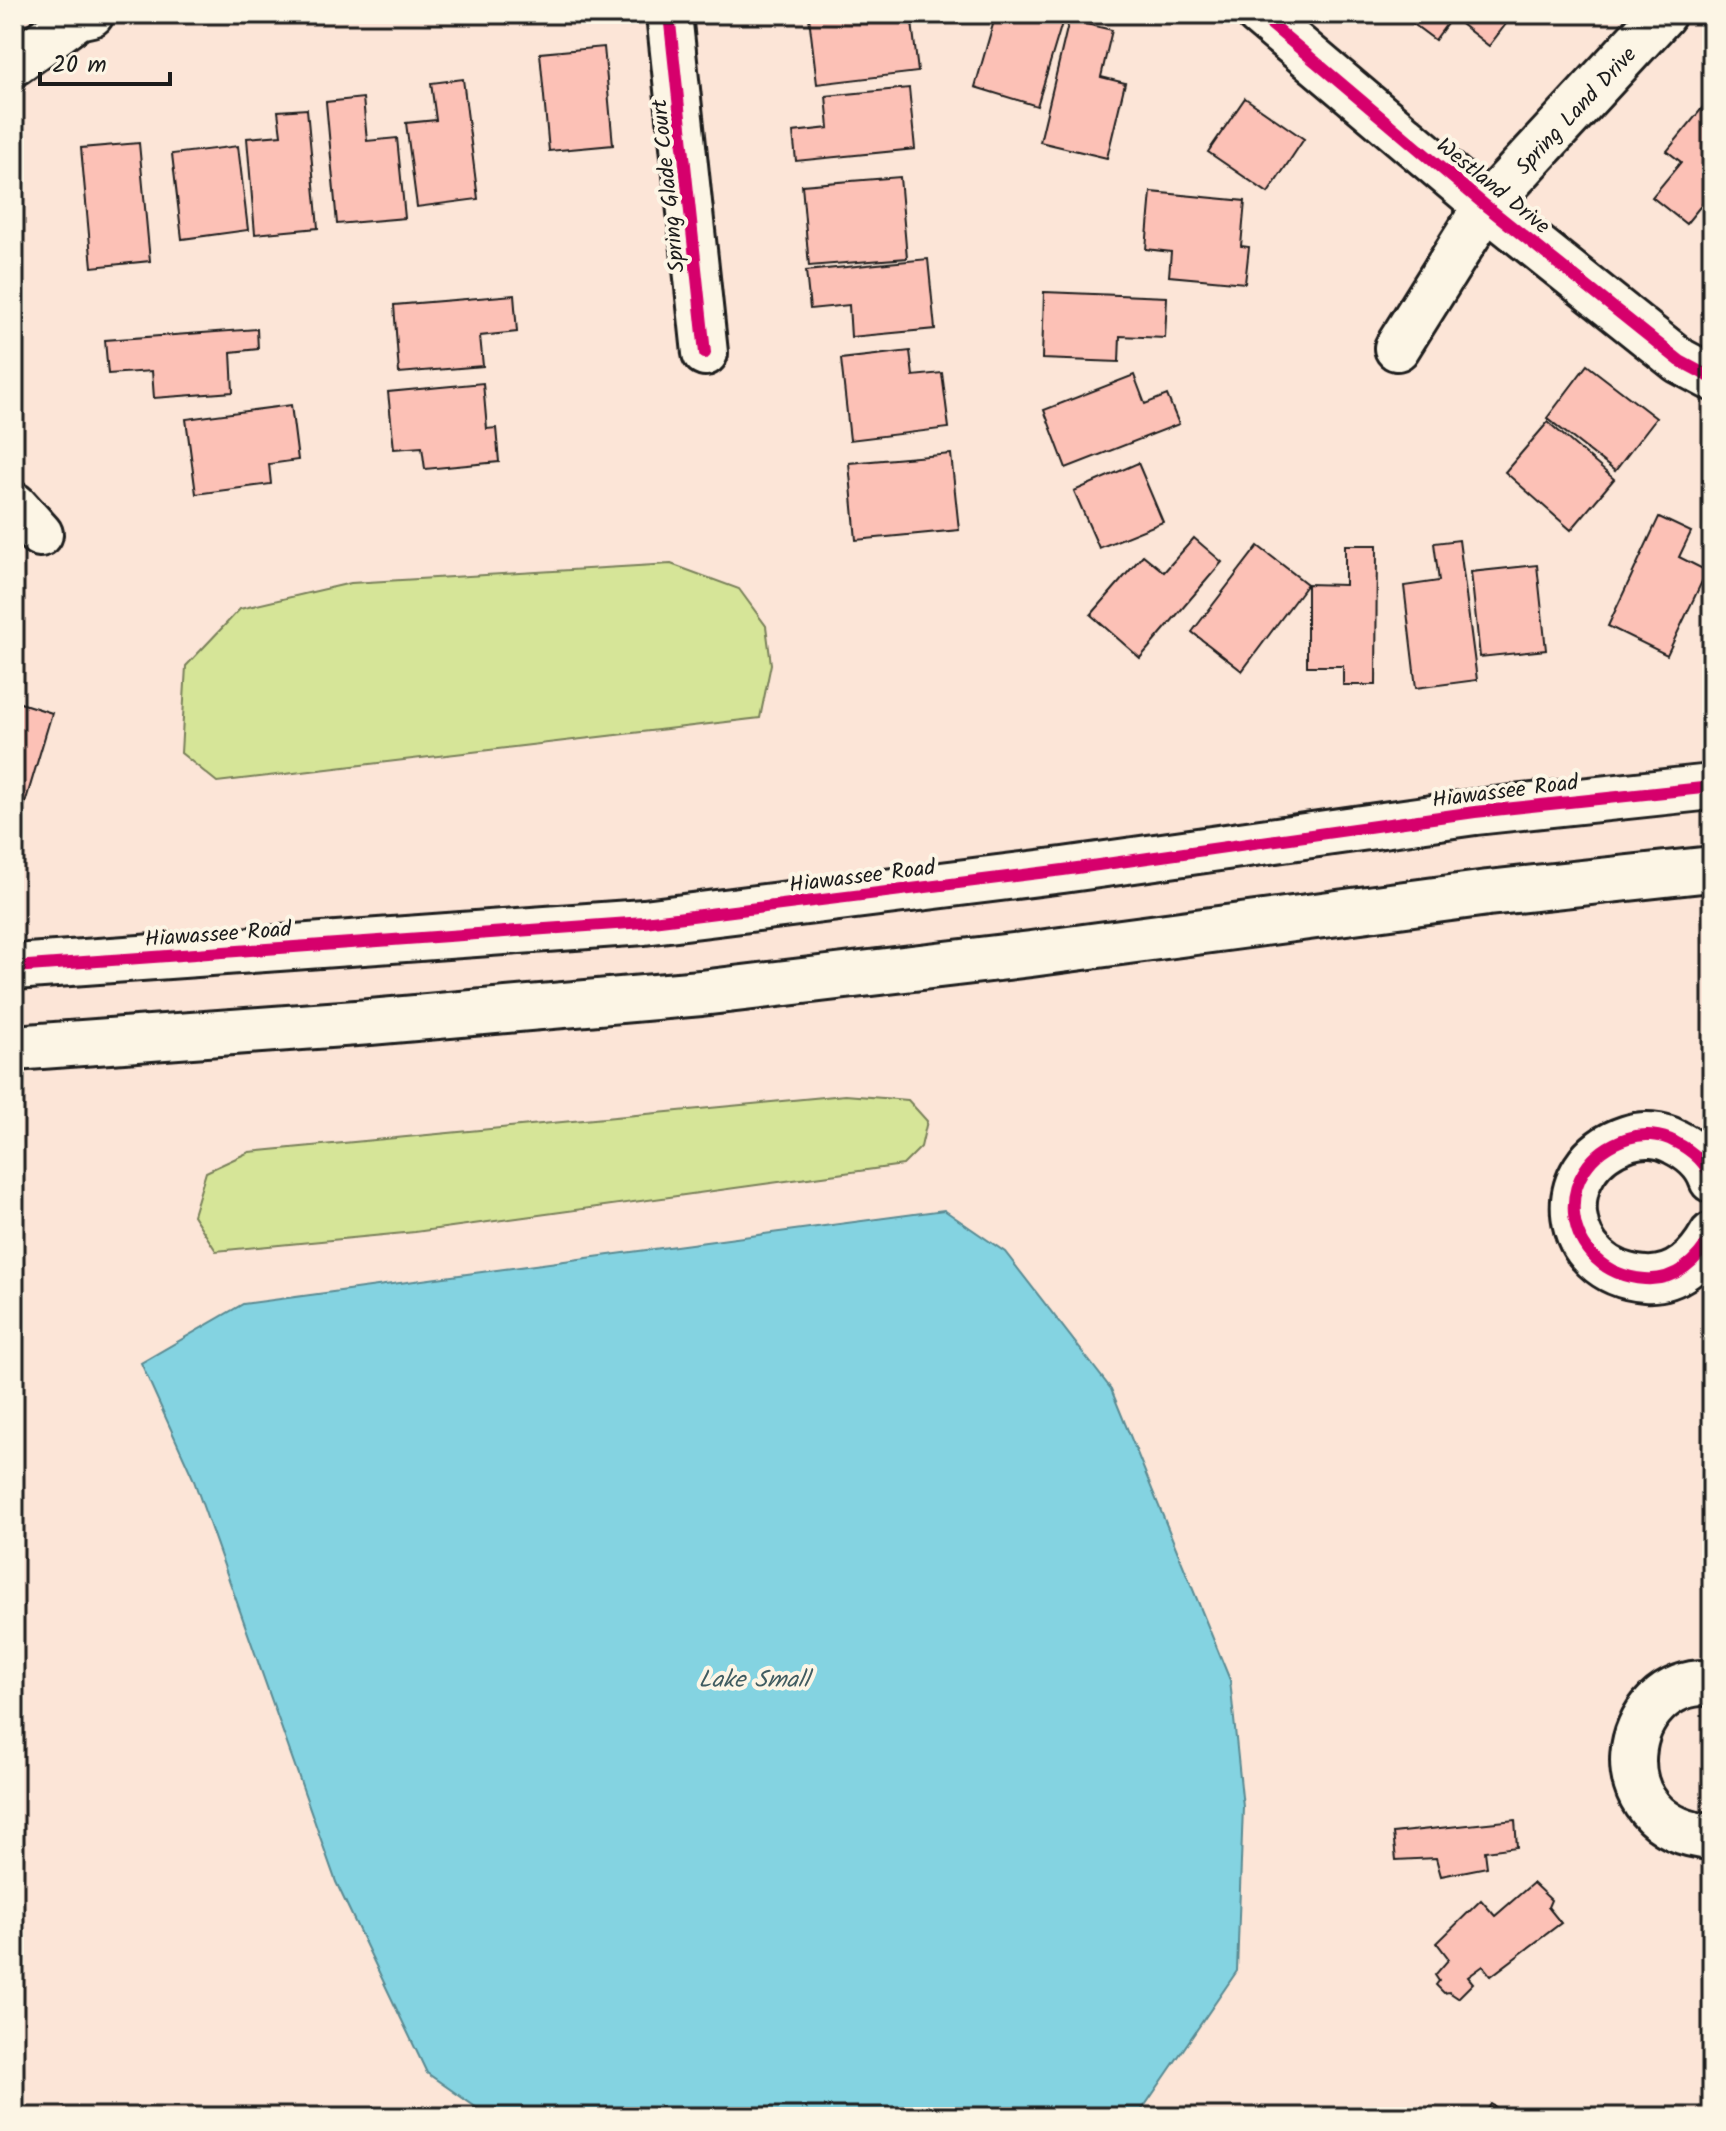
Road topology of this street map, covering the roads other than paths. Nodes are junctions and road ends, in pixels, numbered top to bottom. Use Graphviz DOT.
graph roads {
  1 [pos="91,14"];
  2 [pos="669,14"];
  3 [pos="1259,14"];
  4 [pos="1663,14"];
  5 [pos="14,63"];
  6 [pos="1486,206"];
  7 [pos="1397,348"];
  8 [pos="705,353"];
  9 [pos="1712,378"];
  10 [pos="1712,787"];
  11 [pos="1712,869"];
  12 [pos="14,967"];
  13 [pos="14,1048"];
  14 [pos="1712,1180"];
  15 [pos="1712,1235"];
  16 [pos="1712,1683"];
  17 [pos="1712,1837"];
  1 -- 5 [label="street"];
  2 -- 8 [label="street, Spring Glade Court"];
  3 -- 6 [label="street, Westland Drive"];
  4 -- 6 [label="street, Spring Land Drive"];
  6 -- 7 [label="street, Spring Land Drive"];
  6 -- 9 [label="street, Westland Drive"];
  10 -- 12 [label="street, Hiawassee Road"];
  11 -- 13 [label="street"];
  14 -- 15 [label="street"];
  16 -- 17 [label="street"];
}
